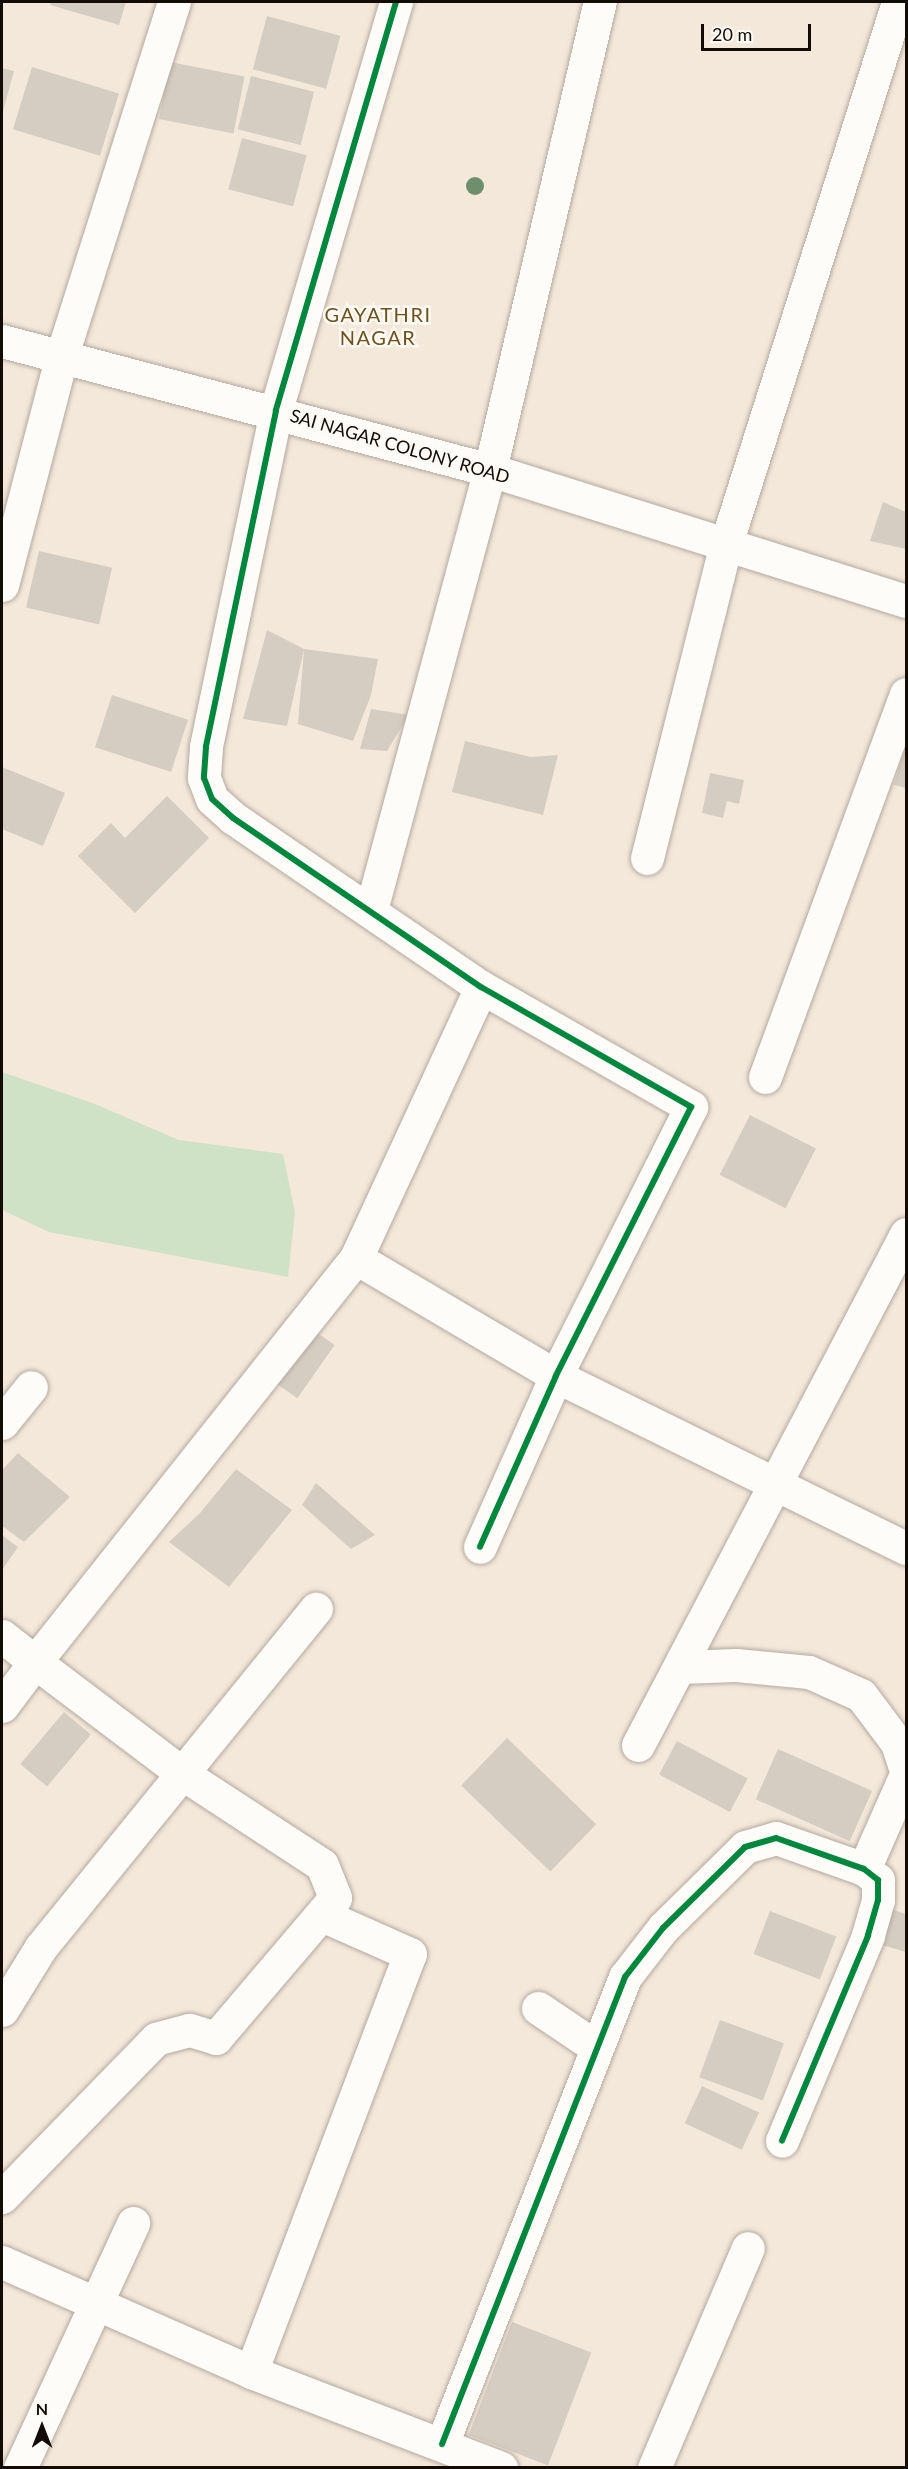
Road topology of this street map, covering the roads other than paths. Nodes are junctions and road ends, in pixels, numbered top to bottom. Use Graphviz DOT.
graph roads {
  1 [pos="174,2"];
  2 [pos="396,2"];
  3 [pos="600,2"];
  4 [pos="896,2"];
  5 [pos="906,4"];
  6 [pos="2,341"];
  7 [pos="62,355"];
  8 [pos="276,411"];
  9 [pos="490,470"];
  10 [pos="726,544"];
  11 [pos="2,585"];
  12 [pos="906,601"];
  13 [pos="906,694"];
  14 [pos="647,858"];
  15 [pos="371,910"];
  16 [pos="481,987"];
  17 [pos="765,1077"];
  18 [pos="906,1234"];
  19 [pos="356,1258"];
  20 [pos="556,1376"];
  21 [pos="31,1387"];
  22 [pos="2,1423"];
  23 [pos="778,1483"];
  24 [pos="480,1547"];
  25 [pos="906,1548"];
  26 [pos="316,1609"];
  27 [pos="2,1636"];
  28 [pos="35,1662"];
  29 [pos="680,1667"];
  30 [pos="2,1706"];
  31 [pos="638,1745"];
  32 [pos="906,1772"];
  33 [pos="183,1774"];
  34 [pos="864,1869"];
  35 [pos="322,1915"];
  36 [pos="538,2008"];
  37 [pos="2,2010"];
  38 [pos="596,2047"];
  39 [pos="782,2141"];
  40 [pos="2,2197"];
  41 [pos="133,2223"];
  42 [pos="748,2248"];
  43 [pos="2,2262"];
  44 [pos="98,2304"];
  45 [pos="251,2372"];
  46 [pos="441,2444"];
  47 [pos="20,2468"];
  48 [pos="501,2468"];
  49 [pos="654,2468"];
  1 -- 7 [label="street"];
  2 -- 8 [label="street"];
  3 -- 9 [label="street"];
  4 -- 5 [label="street"];
  4 -- 10 [label="street"];
  6 -- 7 [label="street, SAI NAGAR COLONY ROAD"];
  7 -- 8 [label="street, SAI NAGAR COLONY ROAD"];
  7 -- 11 [label="street"];
  8 -- 9 [label="street, SAI NAGAR COLONY ROAD"];
  8 -- 15 [label="street"];
  9 -- 10 [label="street, SAI NAGAR COLONY ROAD"];
  9 -- 15 [label="street"];
  10 -- 12 [label="street, SAI NAGAR COLONY ROAD"];
  10 -- 14 [label="street"];
  13 -- 17 [label="street"];
  15 -- 16 [label="street"];
  16 -- 19 [label="street"];
  16 -- 20 [label="street"];
  18 -- 23 [label="street"];
  19 -- 20 [label="street"];
  19 -- 28 [label="street"];
  20 -- 23 [label="street"];
  20 -- 24 [label="street"];
  21 -- 22 [label="street"];
  23 -- 25 [label="street"];
  23 -- 29 [label="street"];
  26 -- 33 [label="street"];
  27 -- 28 [label="street"];
  28 -- 30 [label="street"];
  28 -- 33 [label="street"];
  29 -- 31 [label="street"];
  29 -- 32 [label="street"];
  32 -- 34 [label="street"];
  33 -- 35 [label="street"];
  33 -- 37 [label="street"];
  34 -- 38 [label="street"];
  34 -- 39 [label="street"];
  35 -- 40 [label="street"];
  35 -- 45 [label="street"];
  36 -- 38 [label="street"];
  38 -- 46 [label="street"];
  41 -- 44 [label="street"];
  42 -- 49 [label="street"];
  43 -- 44 [label="street"];
  44 -- 45 [label="street"];
  44 -- 47 [label="street"];
  45 -- 46 [label="street"];
  46 -- 48 [label="street"];
}
